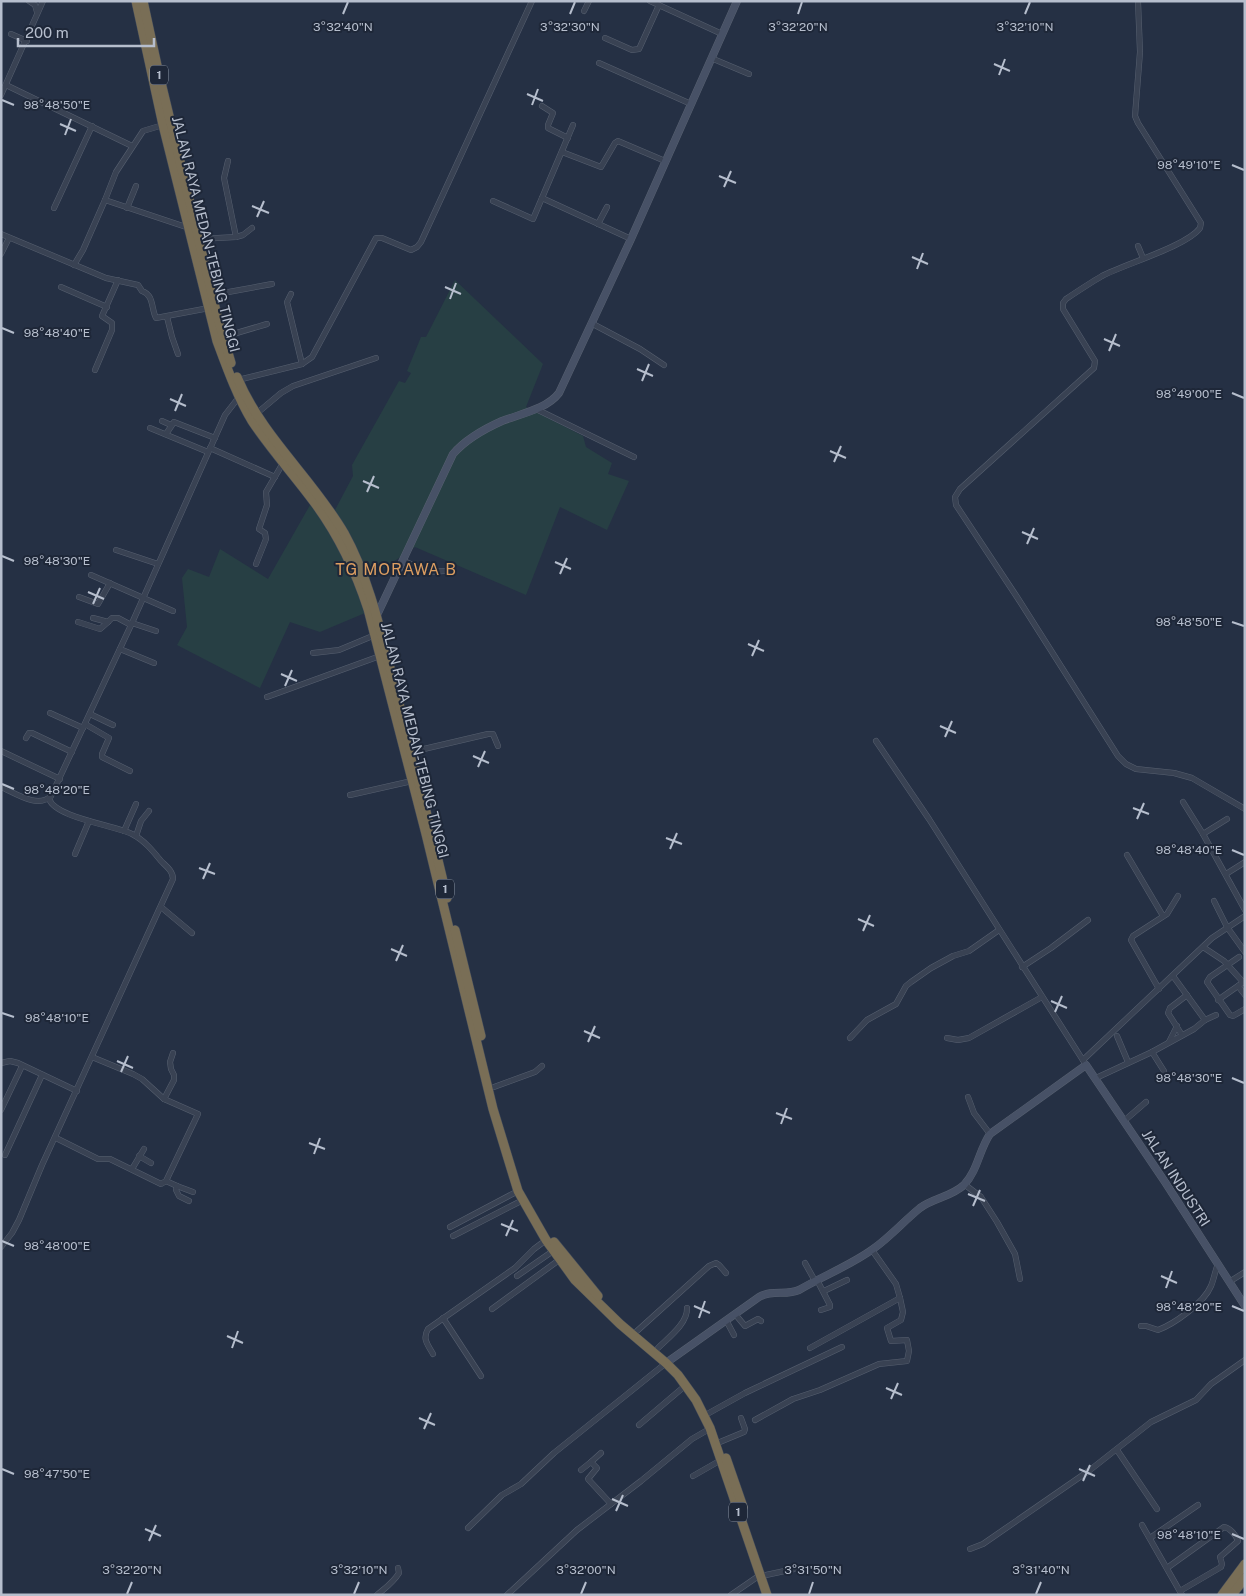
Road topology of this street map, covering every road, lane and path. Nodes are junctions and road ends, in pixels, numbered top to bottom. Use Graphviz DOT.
graph roads {
  1 [pos="29,1"];
  2 [pos="43,1"];
  3 [pos="136,1"];
  4 [pos="143,1"];
  5 [pos="532,1"];
  6 [pos="589,1"];
  7 [pos="650,1"];
  8 [pos="737,1"];
  9 [pos="1138,1"];
  10 [pos="658,5"];
  11 [pos="584,11"];
  12 [pos="38,13"];
  13 [pos="11,34"];
  14 [pos="722,34"];
  15 [pos="605,38"];
  16 [pos="27,41"];
  17 [pos="711,58"];
  18 [pos="599,63"];
  19 [pos="748,74"];
  20 [pos="6,85"];
  21 [pos="1,95"];
  22 [pos="691,104"];
  23 [pos="542,106"];
  24 [pos="163,125"];
  25 [pos="573,125"];
  26 [pos="92,126"];
  27 [pos="568,138"];
  28 [pos="132,146"];
  29 [pos="174,150"];
  30 [pos="562,152"];
  31 [pos="228,161"];
  32 [pos="665,161"];
  33 [pos="136,186"];
  34 [pos="542,198"];
  35 [pos="105,200"];
  36 [pos="493,201"];
  37 [pos="607,207"];
  38 [pos="54,208"];
  39 [pos="127,208"];
  40 [pos="598,224"];
  41 [pos="189,228"];
  42 [pos="252,228"];
  43 [pos="1,234"];
  44 [pos="236,237"];
  45 [pos="9,238"];
  46 [pos="631,239"];
  47 [pos="199,240"];
  48 [pos="1138,246"];
  49 [pos="1,254"];
  50 [pos="1143,258"];
  51 [pos="74,264"];
  52 [pos="118,280"];
  53 [pos="272,284"];
  54 [pos="61,287"];
  55 [pos="291,294"];
  56 [pos="212,296"];
  57 [pos="107,307"];
  58 [pos="209,308"];
  59 [pos="167,317"];
  60 [pos="591,323"];
  61 [pos="267,324"];
  62 [pos="223,337"];
  63 [pos="178,354"];
  64 [pos="376,358"];
  65 [pos="302,364"];
  66 [pos="664,365"];
  67 [pos="95,370"];
  68 [pos="235,381"];
  69 [pos="239,397"];
  70 [pos="536,409"];
  71 [pos="256,414"];
  72 [pos="162,421"];
  73 [pos="171,425"];
  74 [pos="150,428"];
  75 [pos="166,434"];
  76 [pos="215,438"];
  77 [pos="209,450"];
  78 [pos="634,457"];
  79 [pos="283,464"];
  80 [pos="275,477"];
  81 [pos="116,550"];
  82 [pos="404,561"];
  83 [pos="158,564"];
  84 [pos="256,564"];
  85 [pos="444,571"];
  86 [pos="91,575"];
  87 [pos="110,583"];
  88 [pos="79,597"];
  89 [pos="144,598"];
  90 [pos="173,611"];
  91 [pos="377,615"];
  92 [pos="93,618"];
  93 [pos="78,622"];
  94 [pos="108,622"];
  95 [pos="132,624"];
  96 [pos="156,631"];
  97 [pos="375,635"];
  98 [pos="120,650"];
  99 [pos="313,653"];
  100 [pos="380,656"];
  101 [pos="154,663"];
  102 [pos="267,697"];
  103 [pos="50,713"];
  104 [pos="90,714"];
  105 [pos="113,725"];
  106 [pos="84,726"];
  107 [pos="26,738"];
  108 [pos="876,741"];
  109 [pos="498,746"];
  110 [pos="1,751"];
  111 [pos="72,752"];
  112 [pos="412,752"];
  113 [pos="130,771"];
  114 [pos="60,779"];
  115 [pos="412,781"];
  116 [pos="1,787"];
  117 [pos="350,795"];
  118 [pos="49,799"];
  119 [pos="1184,802"];
  120 [pos="136,804"];
  121 [pos="1245,808"];
  122 [pos="149,811"];
  123 [pos="1227,819"];
  124 [pos="89,821"];
  125 [pos="124,830"];
  126 [pos="1203,834"];
  127 [pos="136,836"];
  128 [pos="75,854"];
  129 [pos="1126,855"];
  130 [pos="1245,862"];
  131 [pos="1226,874"];
  132 [pos="1178,896"];
  133 [pos="1214,901"];
  134 [pos="161,907"];
  135 [pos="1245,910"];
  136 [pos="1163,916"];
  137 [pos="1245,916"];
  138 [pos="1088,920"];
  139 [pos="1227,927"];
  140 [pos="999,930"];
  141 [pos="192,933"];
  142 [pos="1203,947"];
  143 [pos="1245,952"];
  144 [pos="1240,957"];
  145 [pos="1229,965"];
  146 [pos="1022,967"];
  147 [pos="1173,976"];
  148 [pos="1242,983"];
  149 [pos="1159,989"];
  150 [pos="1187,995"];
  151 [pos="1245,995"];
  152 [pos="1042,997"];
  153 [pos="1218,1000"];
  154 [pos="1245,1009"];
  155 [pos="1216,1015"];
  156 [pos="1205,1020"];
  157 [pos="1176,1026"];
  158 [pos="1182,1035"];
  159 [pos="1117,1036"];
  160 [pos="850,1038"];
  161 [pos="947,1038"];
  162 [pos="1169,1042"];
  163 [pos="173,1052"];
  164 [pos="1152,1052"];
  165 [pos="92,1057"];
  166 [pos="1128,1062"];
  167 [pos="1,1063"];
  168 [pos="1084,1063"];
  169 [pos="22,1066"];
  170 [pos="542,1066"];
  171 [pos="1164,1071"];
  172 [pos="42,1075"];
  173 [pos="1096,1078"];
  174 [pos="494,1087"];
  175 [pos="77,1091"];
  176 [pos="968,1097"];
  177 [pos="164,1099"];
  178 [pos="1146,1102"];
  179 [pos="1,1110"];
  180 [pos="1124,1121"];
  181 [pos="990,1134"];
  182 [pos="56,1138"];
  183 [pos="144,1148"];
  184 [pos="5,1155"];
  185 [pos="140,1156"];
  186 [pos="151,1163"];
  187 [pos="132,1169"];
  188 [pos="166,1181"];
  189 [pos="964,1184"];
  190 [pos="177,1186"];
  191 [pos="518,1191"];
  192 [pos="193,1192"];
  193 [pos="522,1200"];
  194 [pos="189,1201"];
  195 [pos="450,1228"];
  196 [pos="453,1236"];
  197 [pos="546,1240"];
  198 [pos="1,1247"];
  199 [pos="872,1250"];
  200 [pos="553,1251"];
  201 [pos="559,1260"];
  202 [pos="805,1263"];
  203 [pos="1218,1264"];
  204 [pos="1245,1272"];
  205 [pos="726,1273"];
  206 [pos="517,1276"];
  207 [pos="1020,1279"];
  208 [pos="816,1280"];
  209 [pos="848,1280"];
  210 [pos="1229,1282"];
  211 [pos="824,1291"];
  212 [pos="900,1298"];
  213 [pos="1245,1306"];
  214 [pos="687,1308"];
  215 [pos="492,1309"];
  216 [pos="821,1310"];
  217 [pos="735,1314"];
  218 [pos="444,1318"];
  219 [pos="726,1320"];
  220 [pos="761,1321"];
  221 [pos="1141,1326"];
  222 [pos="637,1331"];
  223 [pos="734,1336"];
  224 [pos="842,1347"];
  225 [pos="658,1348"];
  226 [pos="810,1348"];
  227 [pos="433,1354"];
  228 [pos="1245,1360"];
  229 [pos="668,1361"];
  230 [pos="481,1376"];
  231 [pos="686,1385"];
  232 [pos="709,1413"];
  233 [pos="741,1418"];
  234 [pos="755,1420"];
  235 [pos="639,1426"];
  236 [pos="712,1428"];
  237 [pos="720,1442"];
  238 [pos="1117,1450"];
  239 [pos="601,1453"];
  240 [pos="721,1460"];
  241 [pos="591,1462"];
  242 [pos="581,1470"];
  243 [pos="692,1476"];
  244 [pos="610,1504"];
  245 [pos="1198,1505"];
  246 [pos="1157,1509"];
  247 [pos="1142,1525"];
  248 [pos="468,1528"];
  249 [pos="1150,1538"];
  250 [pos="970,1549"];
  251 [pos="1245,1564"];
  252 [pos="398,1568"];
  253 [pos="1167,1568"];
  254 [pos="794,1569"];
  255 [pos="763,1575"];
  256 [pos="1245,1578"];
  257 [pos="1181,1593"];
  258 [pos="377,1595"];
  259 [pos="507,1595"];
  260 [pos="730,1595"];
  261 [pos="767,1595"];
  262 [pos="772,1595"];
  263 [pos="1222,1595"];
  264 [pos="1232,1595"];
  1 -- 12 [label="street"];
  2 -- 12 [label="street"];
  3 -- 24 [label="highway, JALAN RAYA MEDAN-TEBING TINGGI / 1"];
  4 -- 29 [label="highway, JALAN RAYA MEDAN-TEBING TINGGI / 1"];
  5 -- 65 [label="street"];
  6 -- 11 [label="street"];
  7 -- 10 [label="street"];
  8 -- 14 [label="street"];
  9 -- 50 [label="street"];
  10 -- 14 [label="street"];
  10 -- 15 [label="street"];
  12 -- 16 [label="street"];
  13 -- 16 [label="street"];
  14 -- 17 [label="street"];
  16 -- 20 [label="street"];
  17 -- 19 [label="street"];
  17 -- 22 [label="street"];
  18 -- 22 [label="street"];
  20 -- 21 [label="street"];
  20 -- 26 [label="street"];
  22 -- 32 [label="street"];
  23 -- 27 [label="street"];
  24 -- 28 [label="street"];
  24 -- 29 [label="highway, JALAN RAYA MEDAN-TEBING TINGGI / 1"];
  25 -- 27 [label="street"];
  26 -- 28 [label="street"];
  26 -- 38 [label="street"];
  27 -- 30 [label="street"];
  28 -- 35 [label="street"];
  29 -- 41 [label="highway, JALAN RAYA MEDAN-TEBING TINGGI / 1"];
  29 -- 47 [label="highway, JALAN RAYA MEDAN-TEBING TINGGI / 1"];
  30 -- 32 [label="street"];
  30 -- 34 [label="street"];
  31 -- 44 [label="street"];
  32 -- 46 [label="street"];
  33 -- 39 [label="street"];
  34 -- 36 [label="street"];
  34 -- 40 [label="street"];
  35 -- 39 [label="street"];
  35 -- 51 [label="street"];
  37 -- 40 [label="street"];
  39 -- 41 [label="street"];
  40 -- 46 [label="street"];
  41 -- 58 [label="highway, JALAN RAYA MEDAN-TEBING TINGGI / 1"];
  42 -- 44 [label="street"];
  43 -- 45 [label="street"];
  44 -- 47 [label="street"];
  45 -- 49 [label="street"];
  45 -- 51 [label="street"];
  46 -- 60 [label="street"];
  47 -- 56 [label="highway, JALAN RAYA MEDAN-TEBING TINGGI / 1"];
  48 -- 50 [label="street"];
  50 -- 121 [label="street"];
  51 -- 52 [label="street"];
  52 -- 57 [label="street"];
  52 -- 59 [label="street"];
  53 -- 56 [label="street"];
  54 -- 57 [label="street"];
  55 -- 65 [label="street"];
  56 -- 62 [label="highway, JALAN RAYA MEDAN-TEBING TINGGI / 1"];
  57 -- 67 [label="street"];
  58 -- 59 [label="street"];
  58 -- 68 [label="highway, JALAN RAYA MEDAN-TEBING TINGGI / 1"];
  59 -- 63 [label="street"];
  60 -- 66 [label="street"];
  60 -- 70 [label="street"];
  61 -- 62 [label="street"];
  62 -- 68 [label="highway, JALAN RAYA MEDAN-TEBING TINGGI / 1"];
  64 -- 71 [label="street"];
  65 -- 68 [label="street"];
  68 -- 69 [label="highway, JALAN RAYA MEDAN-TEBING TINGGI / 1"];
  68 -- 71 [label="highway, JALAN RAYA MEDAN-TEBING TINGGI / 1"];
  69 -- 76 [label="street"];
  69 -- 79 [label="highway, JALAN RAYA MEDAN-TEBING TINGGI / 1"];
  70 -- 78 [label="street"];
  70 -- 82 [label="street"];
  71 -- 91 [label="highway, JALAN RAYA MEDAN-TEBING TINGGI / 1"];
  72 -- 73 [label="street"];
  73 -- 75 [label="street"];
  73 -- 76 [label="street"];
  74 -- 75 [label="street"];
  75 -- 77 [label="street"];
  76 -- 77 [label="street"];
  77 -- 80 [label="street"];
  77 -- 83 [label="street"];
  79 -- 80 [label="street"];
  79 -- 97 [label="highway, JALAN RAYA MEDAN-TEBING TINGGI / 1"];
  80 -- 84 [label="street"];
  81 -- 83 [label="street"];
  82 -- 85 [label="street"];
  82 -- 91 [label="street"];
  83 -- 89 [label="street"];
  86 -- 87 [label="street"];
  87 -- 88 [label="street"];
  87 -- 89 [label="street"];
  89 -- 90 [label="street"];
  89 -- 95 [label="street"];
  91 -- 112 [label="highway, JALAN RAYA MEDAN-TEBING TINGGI / 1"];
  92 -- 94 [label="street"];
  93 -- 94 [label="street"];
  94 -- 95 [label="street"];
  95 -- 96 [label="street"];
  95 -- 98 [label="street"];
  97 -- 99 [label="street"];
  97 -- 100 [label="highway, JALAN RAYA MEDAN-TEBING TINGGI / 1"];
  98 -- 101 [label="street"];
  98 -- 104 [label="street"];
  100 -- 102 [label="street"];
  100 -- 115 [label="highway, JALAN RAYA MEDAN-TEBING TINGGI / 1"];
  103 -- 106 [label="street"];
  104 -- 105 [label="street"];
  104 -- 106 [label="street"];
  106 -- 111 [label="street"];
  106 -- 113 [label="street"];
  107 -- 111 [label="street"];
  108 -- 140 [label="street"];
  109 -- 112 [label="street"];
  110 -- 114 [label="street"];
  111 -- 114 [label="street"];
  112 -- 174 [label="highway, JALAN RAYA MEDAN-TEBING TINGGI / 1"];
  114 -- 118 [label="street"];
  115 -- 117 [label="street"];
  115 -- 191 [label="highway, JALAN RAYA MEDAN-TEBING TINGGI / 1"];
  116 -- 118 [label="street"];
  118 -- 124 [label="street"];
  119 -- 126 [label="street"];
  120 -- 125 [label="street"];
  122 -- 127 [label="street"];
  123 -- 126 [label="street"];
  124 -- 125 [label="street"];
  124 -- 128 [label="street"];
  125 -- 127 [label="street"];
  126 -- 131 [label="street"];
  127 -- 134 [label="street"];
  129 -- 136 [label="street"];
  130 -- 131 [label="street"];
  131 -- 135 [label="street"];
  132 -- 136 [label="street"];
  133 -- 139 [label="street"];
  134 -- 141 [label="street"];
  134 -- 165 [label="street"];
  136 -- 149 [label="street"];
  137 -- 139 [label="street"];
  138 -- 146 [label="street"];
  139 -- 142 [label="street"];
  139 -- 143 [label="street"];
  140 -- 146 [label="street"];
  140 -- 160 [label="street"];
  142 -- 145 [label="street"];
  142 -- 147 [label="street"];
  144 -- 145 [label="street"];
  145 -- 148 [label="street"];
  145 -- 153 [label="street"];
  146 -- 152 [label="street"];
  147 -- 149 [label="street"];
  147 -- 150 [label="street"];
  148 -- 151 [label="street"];
  148 -- 153 [label="street"];
  149 -- 168 [label="street"];
  150 -- 156 [label="street"];
  150 -- 157 [label="street"];
  152 -- 161 [label="street"];
  152 -- 168 [label="street"];
  153 -- 154 [label="street"];
  155 -- 156 [label="street"];
  156 -- 158 [label="street"];
  157 -- 158 [label="street"];
  157 -- 162 [label="street"];
  158 -- 162 [label="street"];
  159 -- 166 [label="street"];
  162 -- 164 [label="street"];
  163 -- 177 [label="street"];
  164 -- 166 [label="street"];
  164 -- 171 [label="street"];
  165 -- 175 [label="street"];
  165 -- 177 [label="street"];
  166 -- 173 [label="street"];
  167 -- 169 [label="street"];
  168 -- 173 [label="street, JALAN INDUSTRI"];
  168 -- 181 [label="street"];
  169 -- 172 [label="street"];
  169 -- 179 [label="street"];
  170 -- 174 [label="street"];
  172 -- 175 [label="street"];
  172 -- 184 [label="street"];
  173 -- 180 [label="street, JALAN INDUSTRI"];
  174 -- 222 [label="highway, JALAN RAYA MEDAN-TEBING TINGGI / 1"];
  175 -- 182 [label="street"];
  176 -- 181 [label="street"];
  177 -- 188 [label="street"];
  178 -- 180 [label="street"];
  180 -- 203 [label="street, JALAN INDUSTRI"];
  181 -- 189 [label="street"];
  182 -- 187 [label="street"];
  182 -- 198 [label="street"];
  183 -- 185 [label="street"];
  185 -- 186 [label="street"];
  185 -- 187 [label="street"];
  187 -- 188 [label="street"];
  188 -- 190 [label="street"];
  189 -- 199 [label="street"];
  189 -- 207 [label="street"];
  190 -- 192 [label="street"];
  190 -- 194 [label="street"];
  191 -- 193 [label="highway, JALAN RAYA MEDAN-TEBING TINGGI / 1"];
  191 -- 195 [label="street"];
  193 -- 196 [label="street"];
  193 -- 197 [label="highway, JALAN RAYA MEDAN-TEBING TINGGI / 1"];
  197 -- 200 [label="highway, JALAN RAYA MEDAN-TEBING TINGGI / 1"];
  197 -- 218 [label="street"];
  199 -- 208 [label="street"];
  199 -- 212 [label="street"];
  200 -- 201 [label="highway, JALAN RAYA MEDAN-TEBING TINGGI / 1"];
  200 -- 206 [label="street"];
  201 -- 215 [label="street"];
  201 -- 229 [label="highway, JALAN RAYA MEDAN-TEBING TINGGI / 1"];
  202 -- 208 [label="street"];
  203 -- 210 [label="street, JALAN INDUSTRI"];
  203 -- 221 [label="street"];
  204 -- 210 [label="street"];
  205 -- 222 [label="street"];
  208 -- 211 [label="street"];
  208 -- 217 [label="street"];
  209 -- 211 [label="street"];
  210 -- 213 [label="street, JALAN INDUSTRI"];
  211 -- 216 [label="street"];
  212 -- 226 [label="street"];
  212 -- 234 [label="street"];
  214 -- 225 [label="street"];
  217 -- 219 [label="street"];
  217 -- 220 [label="street"];
  218 -- 227 [label="street"];
  218 -- 230 [label="street"];
  219 -- 223 [label="street"];
  219 -- 229 [label="street"];
  222 -- 225 [label="highway, JALAN RAYA MEDAN-TEBING TINGGI / 1"];
  224 -- 232 [label="street"];
  225 -- 229 [label="highway, JALAN RAYA MEDAN-TEBING TINGGI / 1"];
  228 -- 238 [label="street"];
  229 -- 231 [label="highway, JALAN RAYA MEDAN-TEBING TINGGI / 1"];
  229 -- 232 [label="highway, JALAN RAYA MEDAN-TEBING TINGGI / 1"];
  229 -- 248 [label="street"];
  231 -- 235 [label="street"];
  231 -- 236 [label="highway, JALAN RAYA MEDAN-TEBING TINGGI / 1"];
  232 -- 236 [label="highway, JALAN RAYA MEDAN-TEBING TINGGI / 1"];
  233 -- 237 [label="street"];
  236 -- 237 [label="highway, JALAN RAYA MEDAN-TEBING TINGGI / 1"];
  236 -- 240 [label="highway, JALAN RAYA MEDAN-TEBING TINGGI / 1"];
  236 -- 244 [label="street"];
  237 -- 255 [label="highway, JALAN RAYA MEDAN-TEBING TINGGI / 1"];
  238 -- 246 [label="street"];
  238 -- 250 [label="street"];
  239 -- 241 [label="street"];
  240 -- 243 [label="street"];
  240 -- 255 [label="highway, JALAN RAYA MEDAN-TEBING TINGGI / 1"];
  241 -- 242 [label="street"];
  241 -- 244 [label="street"];
  244 -- 259 [label="street"];
  245 -- 249 [label="street"];
  247 -- 249 [label="street"];
  249 -- 253 [label="street"];
  251 -- 263 [label="highway"];
  252 -- 258 [label="street"];
  253 -- 257 [label="street"];
  253 -- 257 [label="street"];
  254 -- 255 [label="street"];
  255 -- 260 [label="street"];
  255 -- 261 [label="highway, JALAN RAYA MEDAN-TEBING TINGGI / 1"];
  255 -- 262 [label="highway, JALAN RAYA MEDAN-TEBING TINGGI / 1"];
  256 -- 264 [label="highway"];
}
